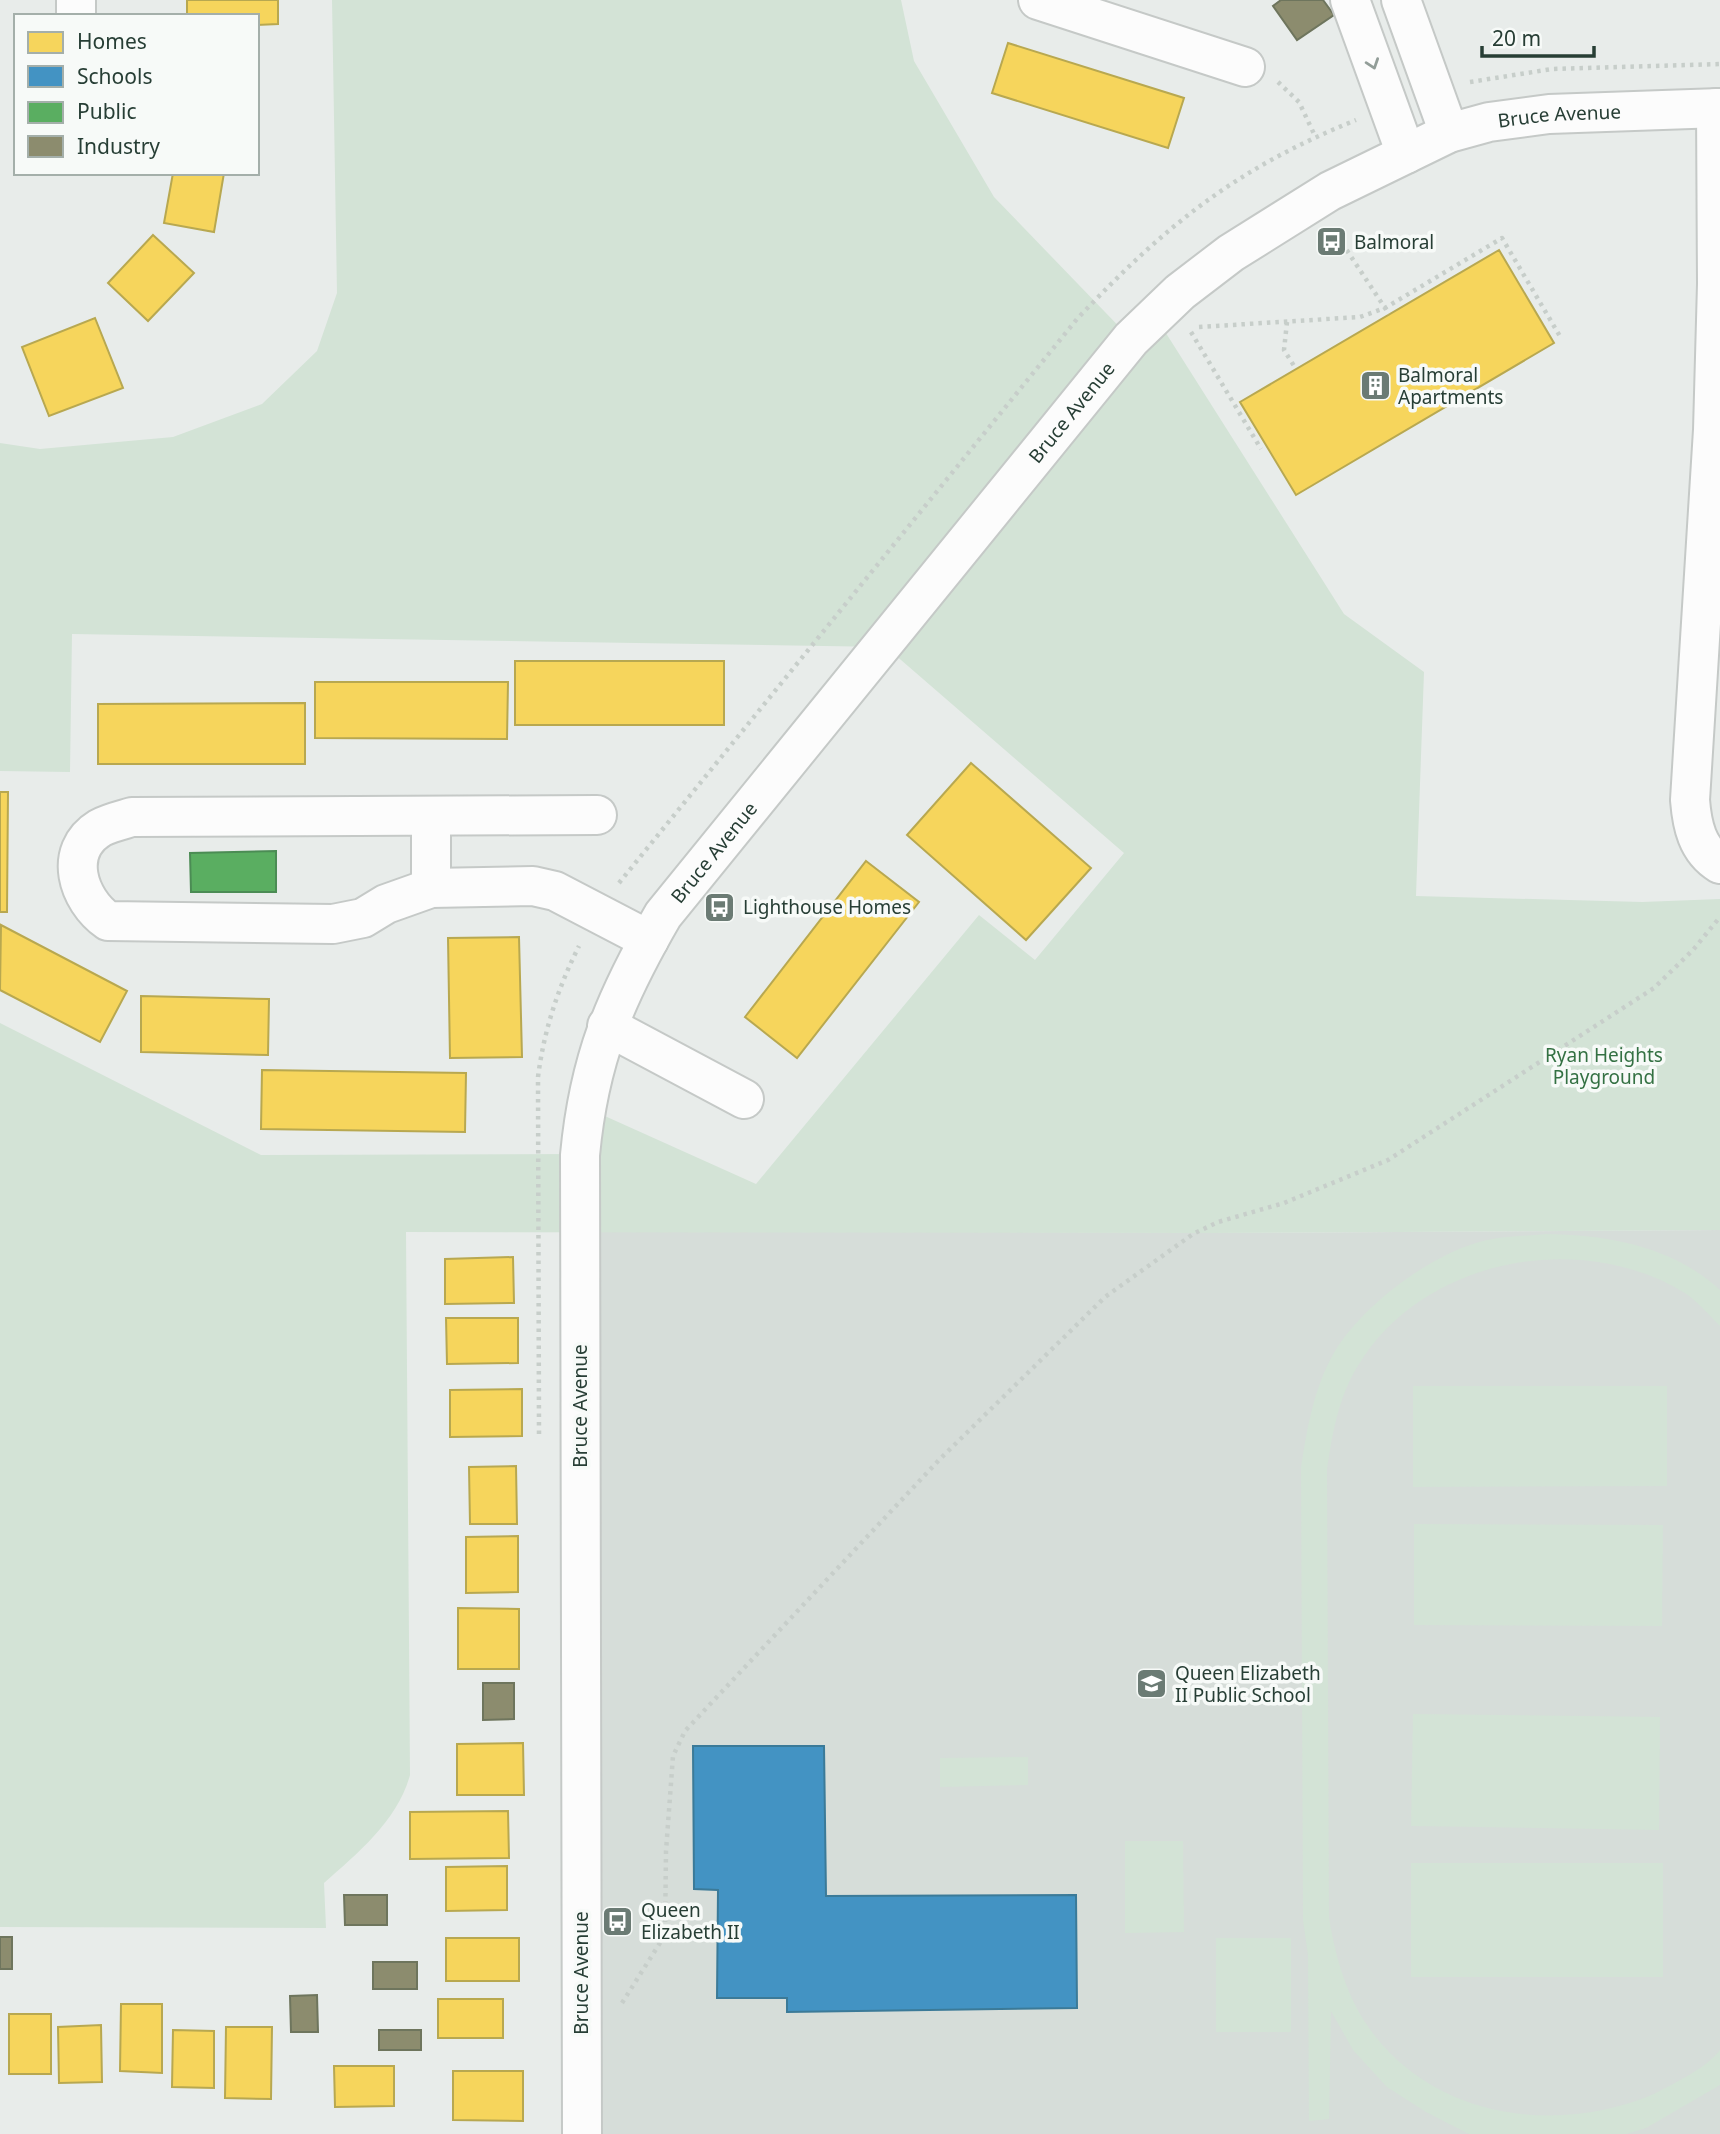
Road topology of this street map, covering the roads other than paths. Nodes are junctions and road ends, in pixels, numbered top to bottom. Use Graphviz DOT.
graph roads {
  1 [pos="1038,0"];
  2 [pos="1350,0"];
  3 [pos="1401,0"];
  4 [pos="1135,17"];
  5 [pos="1245,67"];
  6 [pos="1718,108"];
  7 [pos="1449,133"];
  8 [pos="1406,154"];
  9 [pos="597,815"];
  10 [pos="431,816"];
  11 [pos="1720,864"];
  12 [pos="431,888"];
  13 [pos="649,940"];
  14 [pos="607,1026"];
  15 [pos="744,1099"];
  16 [pos="582,2134"];
  1 -- 4 [label="street"];
  2 -- 8 [label="street, one-way"];
  3 -- 7 [label="street"];
  4 -- 5 [label="street"];
  6 -- 7 [label="street, Bruce Avenue"];
  6 -- 11 [label="street"];
  7 -- 8 [label="street, Bruce Avenue"];
  8 -- 13 [label="street, Bruce Avenue"];
  9 -- 10 [label="street"];
  10 -- 12 [label="street"];
  10 -- 12 [label="street"];
  12 -- 13 [label="street"];
  13 -- 14 [label="street, Bruce Avenue"];
  14 -- 15 [label="street"];
  14 -- 16 [label="street, Bruce Avenue"];
}
